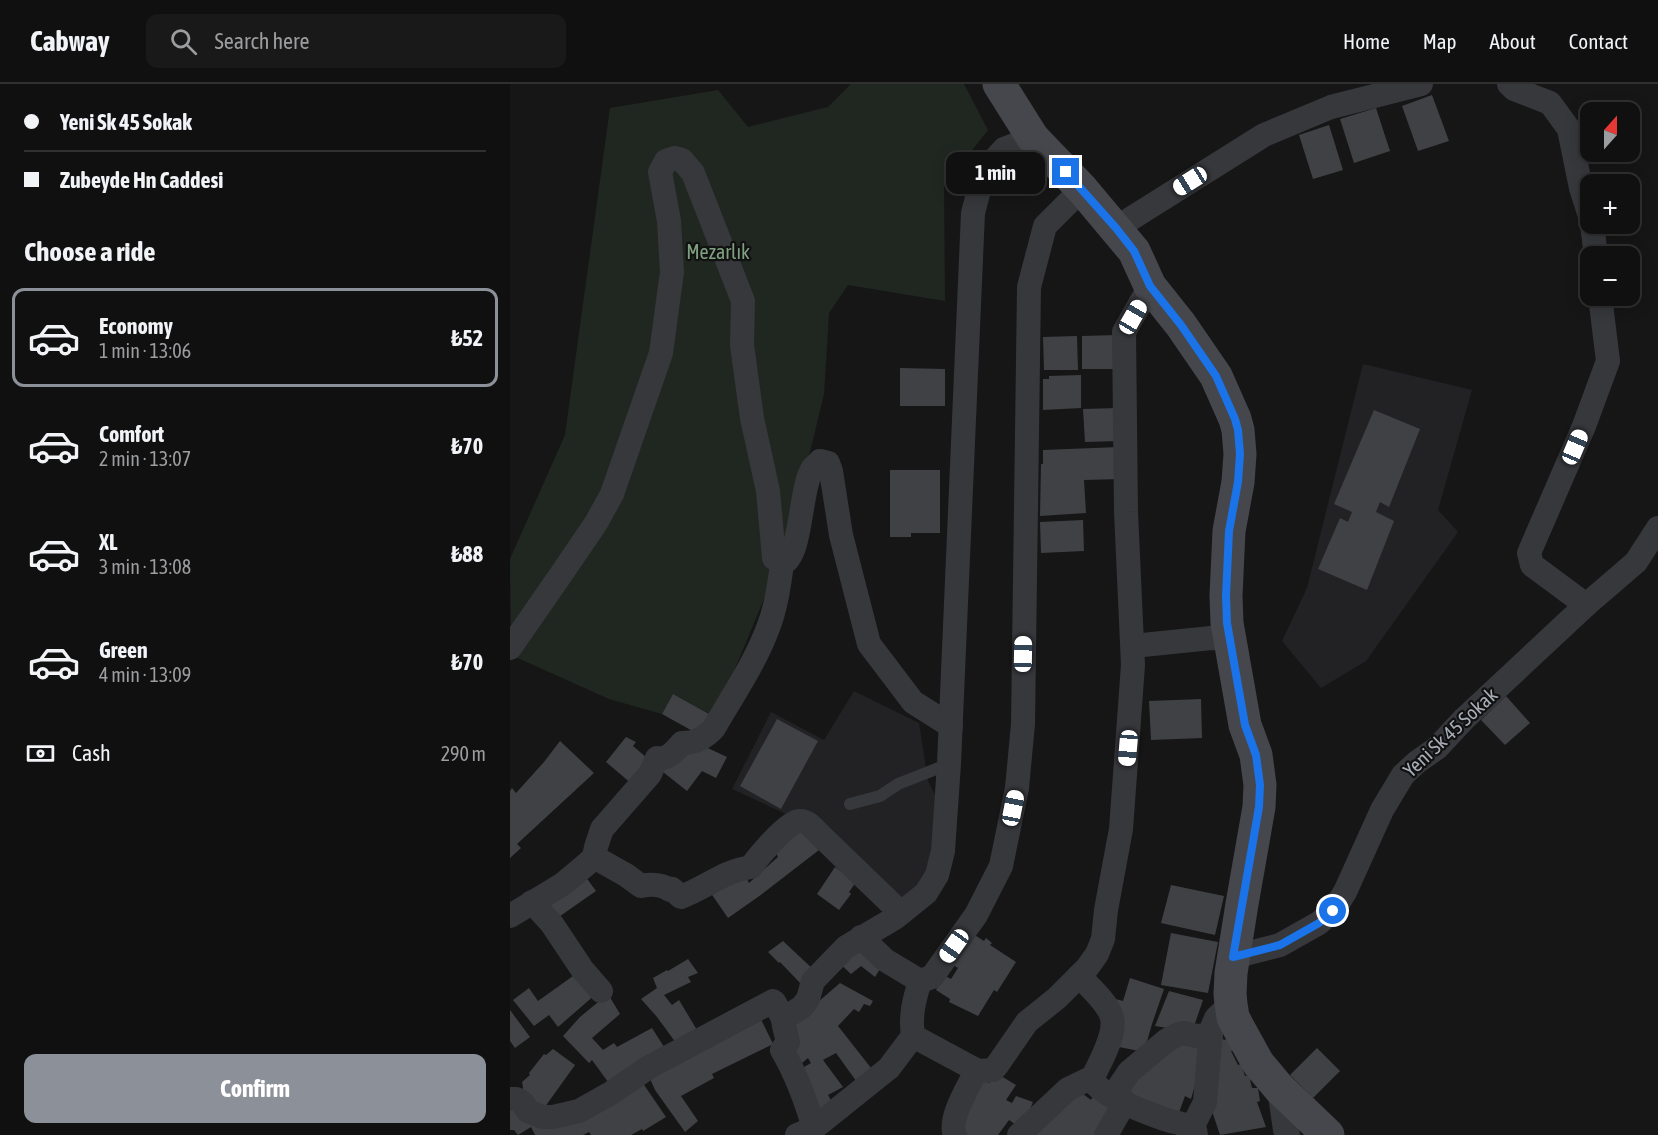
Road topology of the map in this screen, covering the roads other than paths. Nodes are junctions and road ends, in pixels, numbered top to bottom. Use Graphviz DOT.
graph roads {
  1 [pos="999,84"];
  2 [pos="1421,84"];
  3 [pos="1509,84"];
  4 [pos="1033,138"];
  5 [pos="1580,183"];
  6 [pos="1082,189"];
  7 [pos="1116,228"];
  8 [pos="1150,286"];
  9 [pos="1601,306"];
  10 [pos="1658,528"];
  11 [pos="782,564"];
  12 [pos="1587,605"];
  13 [pos="1230,639"];
  14 [pos="1133,646"];
  15 [pos="510,648"];
  16 [pos="951,726"];
  17 [pos="950,764"];
  18 [pos="850,804"];
  19 [pos="594,857"];
  20 [pos="532,902"];
  21 [pos="901,914"];
  22 [pos="510,916"];
  23 [pos="867,934"];
  24 [pos="1233,957"];
  25 [pos="1079,976"];
  26 [pos="926,979"];
  27 [pos="601,992"];
  28 [pos="1231,1004"];
  29 [pos="783,1019"];
  30 [pos="1211,1035"];
  31 [pos="914,1036"];
  32 [pos="988,1067"];
  33 [pos="1093,1077"];
  34 [pos="1279,1088"];
  35 [pos="510,1099"];
  36 [pos="1119,1099"];
  37 [pos="806,1131"];
  38 [pos="1194,1132"];
  39 [pos="955,1135"];
  40 [pos="1019,1135"];
  41 [pos="1106,1135"];
  42 [pos="1288,1135"];
  43 [pos="1328,1135"];
  1 -- 4 [label="main road"];
  2 -- 7 [label="street"];
  3 -- 5 [label="street"];
  4 -- 6 [label="main road"];
  4 -- 16 [label="street"];
  6 -- 7 [label="main road"];
  6 -- 26 [label="street"];
  7 -- 8 [label="main road"];
  8 -- 13 [label="main road"];
  8 -- 14 [label="street"];
  9 -- 12 [label="street"];
  10 -- 12 [label="street, Yeni Sk 45 Sokak"];
  11 -- 15 [label="street"];
  11 -- 16 [label="street"];
  11 -- 19 [label="street"];
  12 -- 24 [label="street, Yeni Sk 45 Sokak"];
  13 -- 14 [label="street"];
  13 -- 24 [label="main road"];
  14 -- 25 [label="street"];
  16 -- 17 [label="street"];
  17 -- 18 [label="lane"];
  17 -- 21 [label="street"];
  19 -- 20 [label="street"];
  19 -- 21 [label="street"];
  20 -- 22 [label="street"];
  20 -- 27 [label="street"];
  21 -- 23 [label="street"];
  23 -- 26 [label="street"];
  23 -- 29 [label="street"];
  24 -- 28 [label="main road"];
  25 -- 32 [label="street"];
  25 -- 33 [label="street"];
  26 -- 31 [label="street"];
  28 -- 30 [label="street"];
  28 -- 34 [label="main road"];
  29 -- 35 [label="street"];
  29 -- 37 [label="street"];
  30 -- 36 [label="street"];
  30 -- 38 [label="street"];
  31 -- 32 [label="street"];
  31 -- 37 [label="street"];
  32 -- 39 [label="street"];
  33 -- 36 [label="street"];
  33 -- 40 [label="street"];
  34 -- 42 [label="street"];
  34 -- 43 [label="main road"];
  36 -- 38 [label="street"];
  36 -- 41 [label="street"];
}
